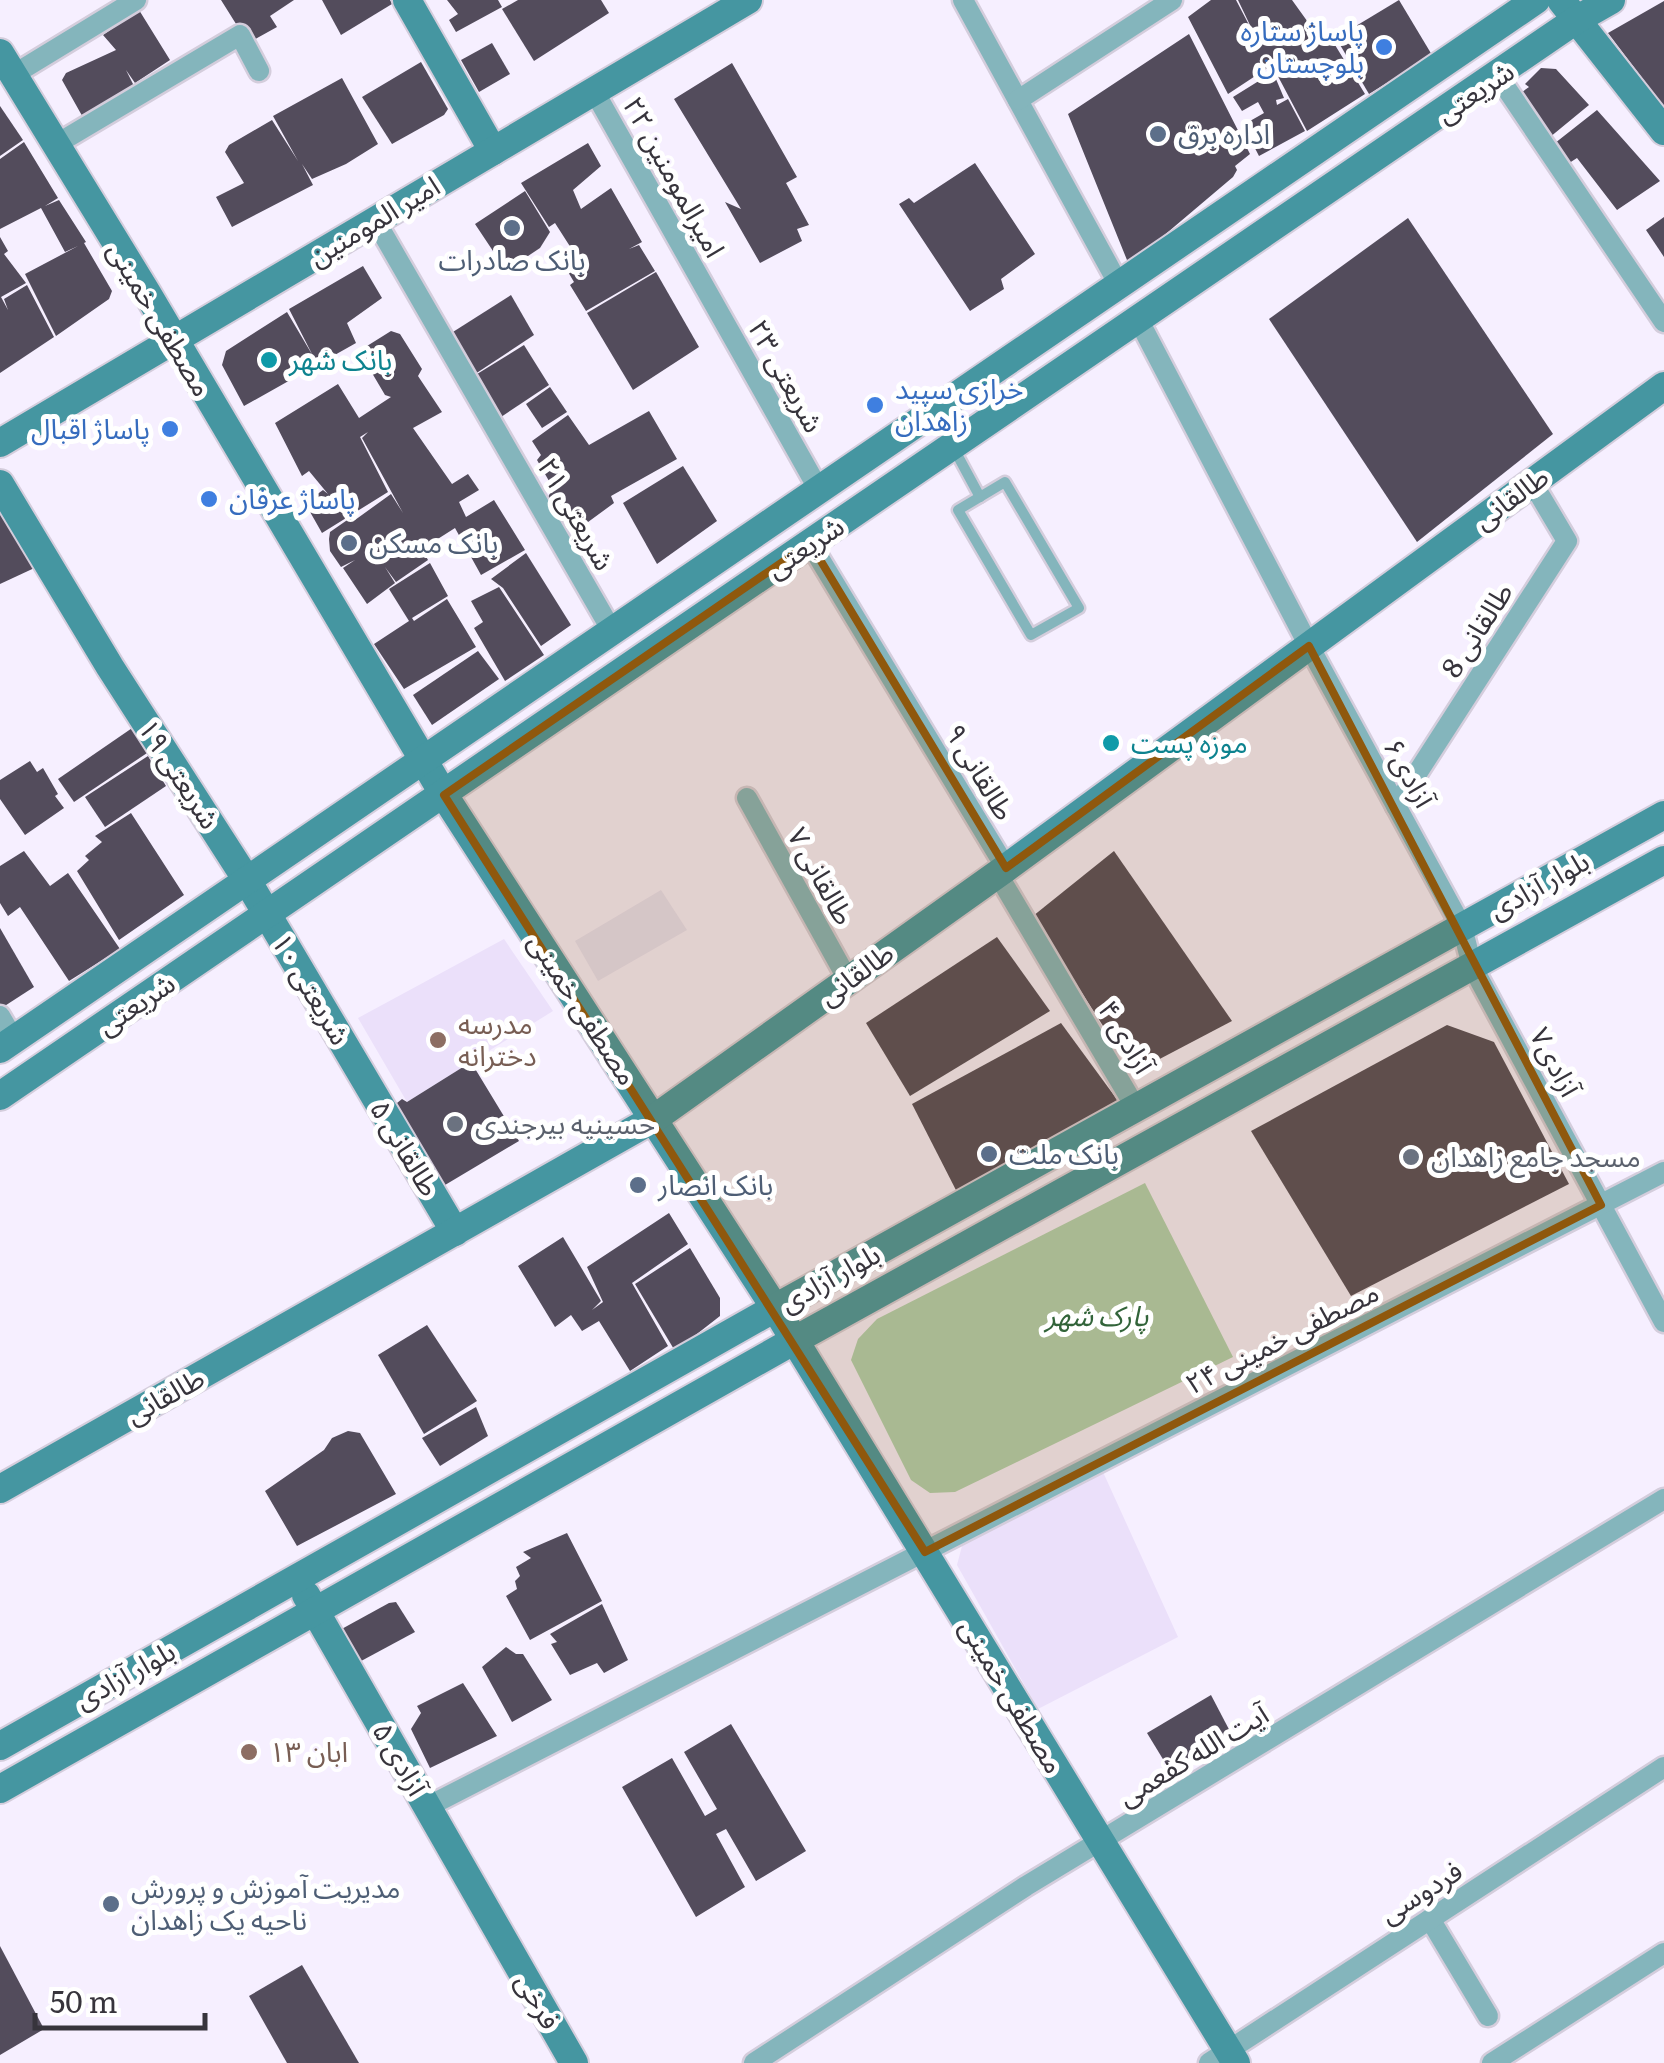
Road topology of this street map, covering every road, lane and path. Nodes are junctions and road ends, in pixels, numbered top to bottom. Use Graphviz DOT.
graph roads {
  1 [pos="136,0"];
  2 [pos="748,0"];
  3 [pos="964,0"];
  4 [pos="1172,0"];
  5 [pos="1536,0"];
  6 [pos="1611,0"];
  7 [pos="410,1"];
  8 [pos="1569,10"];
  9 [pos="7,64"];
  10 [pos="260,71"];
  11 [pos="1498,76"];
  12 [pos="594,91"];
  13 [pos="1018,100"];
  14 [pos="1664,131"];
  15 [pos="56,145"];
  16 [pos="493,151"];
  17 [pos="376,220"];
  18 [pos="1119,285"];
  19 [pos="705,289"];
  20 [pos="1138,320"];
  21 [pos="1664,322"];
  22 [pos="172,341"];
  23 [pos="1664,386"];
  24 [pos="0,443"];
  25 [pos="953,446"];
  26 [pos="1532,482"];
  27 [pos="0,484"];
  28 [pos="819,490"];
  29 [pos="980,497"];
  30 [pos="810,543"];
  31 [pos="612,631"];
  32 [pos="1309,646"];
  33 [pos="424,762"];
  34 [pos="444,795"];
  35 [pos="747,798"];
  36 [pos="1396,806"];
  37 [pos="1664,815"];
  38 [pos="1664,860"];
  39 [pos="1001,870"];
  40 [pos="248,882"];
  41 [pos="267,915"];
  42 [pos="1462,927"];
  43 [pos="1472,966"];
  44 [pos="848,980"];
  45 [pos="1067,992"];
  46 [pos="5,1035"];
  47 [pos="355,1064"];
  48 [pos="0,1096"];
  49 [pos="1137,1110"];
  50 [pos="655,1118"];
  51 [pos="1664,1172"];
  52 [pos="1601,1205"];
  53 [pos="454,1232"];
  54 [pos="776,1308"];
  55 [pos="1663,1316"];
  56 [pos="795,1340"];
  57 [pos="0,1489"];
  58 [pos="1664,1499"];
  59 [pos="925,1552"];
  60 [pos="297,1578"];
  61 [pos="314,1610"];
  62 [pos="0,1746"];
  63 [pos="1664,1767"];
  64 [pos="0,1789"];
  65 [pos="427,1807"];
  66 [pos="1102,1842"];
  67 [pos="1430,1919"];
  68 [pos="503,1940"];
  69 [pos="1664,1954"];
  70 [pos="1488,2016"];
  71 [pos="1225,2059"];
  72 [pos="574,2063"];
  73 [pos="754,2063"];
  74 [pos="1492,2063"];
  1 -- 9 [label="street"];
  2 -- 12 [label="main road, امیر المومنین"];
  3 -- 13 [label="street"];
  4 -- 13 [label="street"];
  5 -- 18 [label="main road, شریعتی"];
  6 -- 8 [label="main road, شریعتی"];
  7 -- 16 [label="main road"];
  8 -- 11 [label="main road, شریعتی"];
  8 -- 14 [label="main road"];
  9 -- 15 [label="main road, مصطفی خمینی"];
  10 -- 15 [label="street"];
  11 -- 20 [label="main road, شریعتی"];
  11 -- 21 [label="street"];
  12 -- 16 [label="main road, امیر المومنین"];
  12 -- 19 [label="street, امیرالمومنین ۲۲"];
  13 -- 18 [label="street"];
  15 -- 22 [label="main road, مصطفی خمینی"];
  16 -- 17 [label="main road, امیر المومنین"];
  17 -- 22 [label="main road, امیر المومنین"];
  17 -- 31 [label="street, شریعتی ۲۱"];
  18 -- 28 [label="main road, شریعتی"];
  19 -- 28 [label="street, شریعتی ۲۳"];
  20 -- 25 [label="main road, شریعتی"];
  20 -- 32 [label="street, آزادی۶"];
  22 -- 24 [label="main road, امیر المومنین"];
  22 -- 33 [label="main road, مصطفی خمینی"];
  23 -- 26 [label="main road, طالقانی"];
  25 -- 29 [label="lane"];
  25 -- 30 [label="main road, شریعتی"];
  26 -- 32 [label="main road, طالقانی"];
  26 -- 36 [label="street, طالقانی 8"];
  27 -- 40 [label="main road, شریعتی ۱۹"];
  28 -- 31 [label="main road, شریعتی"];
  29 -- 29 [label="lane"];
  30 -- 34 [label="main road, شریعتی"];
  30 -- 39 [label="street, طالقانی ۹"];
  31 -- 33 [label="main road, شریعتی"];
  32 -- 36 [label="street, آزادی۶"];
  32 -- 39 [label="main road, طالقانی"];
  33 -- 34 [label="main road, مصطفی خمینی"];
  33 -- 40 [label="main road, شریعتی"];
  34 -- 41 [label="main road, شریعتی"];
  34 -- 50 [label="main road, مصطفی خمینی"];
  35 -- 44 [label="street, طالقانی ۷"];
  36 -- 42 [label="street, آزادی۶"];
  37 -- 42 [label="main road, بلوار آزادی"];
  38 -- 43 [label="main road, بلوار آزادی"];
  39 -- 44 [label="main road, طالقانی"];
  39 -- 45 [label="street, طالقانی ۹"];
  40 -- 41 [label="main road, شریعتی ۱۹"];
  40 -- 46 [label="main road, شریعتی"];
  41 -- 47 [label="main road, شریعتی ۱۰"];
  41 -- 48 [label="main road, شریعتی"];
  42 -- 43 [label="street, آزادی۶"];
  42 -- 49 [label="main road, بلوار آزادی"];
  43 -- 52 [label="street, آزادی۷"];
  43 -- 56 [label="main road, بلوار آزادی"];
  44 -- 50 [label="main road, طالقانی"];
  45 -- 49 [label="street, آزادی ۴"];
  47 -- 53 [label="main road, طالقانی ۵"];
  49 -- 54 [label="main road, بلوار آزادی"];
  50 -- 53 [label="main road, طالقانی"];
  50 -- 54 [label="main road, مصطفی خمینی"];
  51 -- 52 [label="street, مصطفی خمینی ۲۴"];
  52 -- 55 [label="street, آزادی۷"];
  52 -- 59 [label="street, مصطفی خمینی ۲۴"];
  53 -- 57 [label="main road, طالقانی"];
  54 -- 56 [label="main road, مصطفی خمینی"];
  54 -- 60 [label="main road, بلوار آزادی"];
  56 -- 59 [label="main road, مصطفی خمینی"];
  56 -- 61 [label="main road, بلوار آزادی"];
  58 -- 66 [label="street, آیت الله کفعمی"];
  59 -- 65 [label="street, مصطفی خمینی ۲۴"];
  59 -- 66 [label="main road, مصطفی خمینی"];
  60 -- 61 [label="main road, آزادی ۵"];
  60 -- 62 [label="main road, بلوار آزادی"];
  61 -- 64 [label="main road, بلوار آزادی"];
  61 -- 65 [label="main road, آزادی ۵"];
  63 -- 67 [label="street, فردوسی"];
  65 -- 68 [label="main road, آزادی ۵"];
  66 -- 71 [label="main road, مصطفی خمینی"];
  66 -- 73 [label="street, آیت الله کفعمی"];
  67 -- 70 [label="street"];
  67 -- 71 [label="street, فردوسی"];
  68 -- 72 [label="main road, فرخی"];
  69 -- 74 [label="street"];
}
